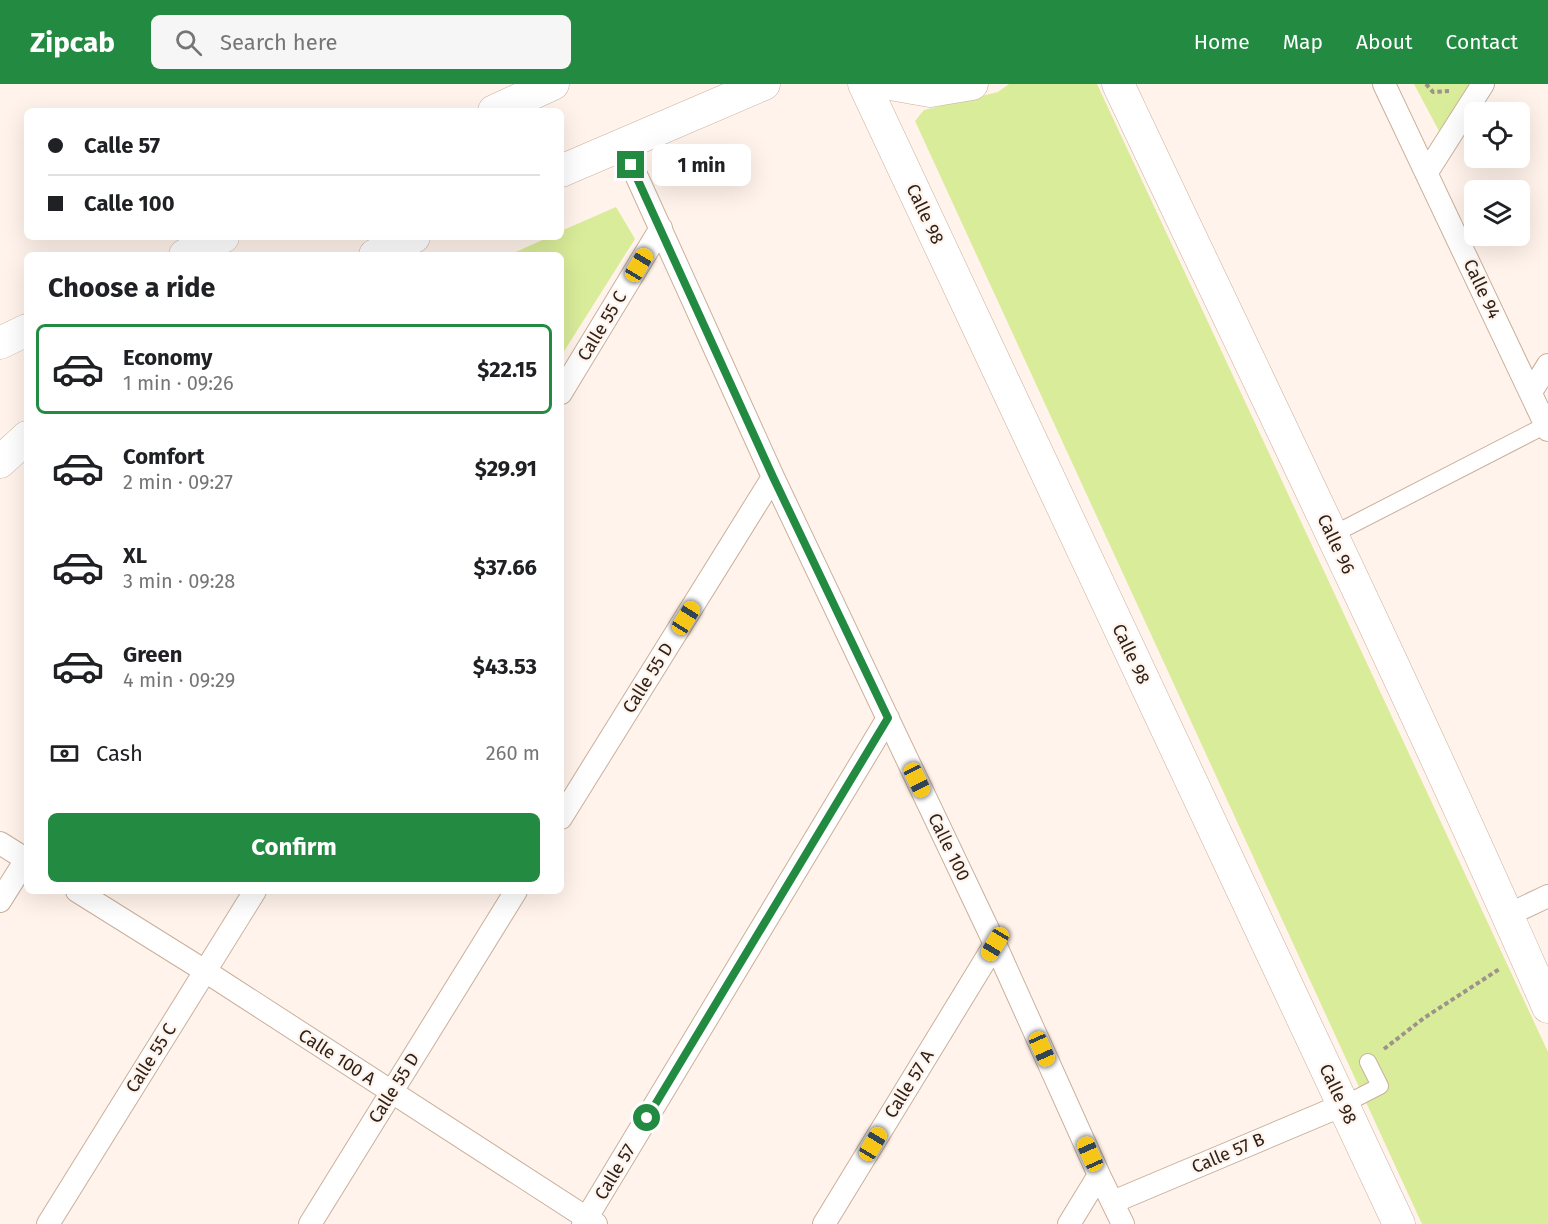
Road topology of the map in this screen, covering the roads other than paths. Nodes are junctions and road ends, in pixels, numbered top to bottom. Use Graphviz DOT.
graph roads {
  1 [pos="553,84"];
  2 [pos="764,84"];
  3 [pos="864,84"];
  4 [pos="890,84"];
  5 [pos="972,84"];
  6 [pos="1118,84"];
  7 [pos="1384,84"];
  8 [pos="1483,84"];
  9 [pos="501,108"];
  10 [pos="622,144"];
  11 [pos="564,170"];
  12 [pos="1426,172"];
  13 [pos="661,228"];
  14 [pos="217,240"];
  15 [pos="191,252"];
  16 [pos="24,331"];
  17 [pos="0,343"];
  18 [pos="1548,365"];
  19 [pos="564,388"];
  20 [pos="1531,392"];
  21 [pos="1547,427"];
  22 [pos="24,439"];
  23 [pos="0,462"];
  24 [pos="773,477"];
  25 [pos="1332,535"];
  26 [pos="888,718"];
  27 [pos="564,813"];
  28 [pos="0,843"];
  29 [pos="24,857"];
  30 [pos="24,864"];
  31 [pos="82,894"];
  32 [pos="253,894"];
  33 [pos="514,894"];
  34 [pos="1548,896"];
  35 [pos="0,902"];
  36 [pos="1508,915"];
  37 [pos="995,944"];
  38 [pos="205,971"];
  39 [pos="1548,1007"];
  40 [pos="1368,1062"];
  41 [pos="391,1092"];
  42 [pos="1343,1105"];
  43 [pos="1099,1175"];
  44 [pos="1113,1202"];
  45 [pos="589,1222"];
  46 [pos="48,1224"];
  47 [pos="310,1224"];
  48 [pos="824,1224"];
  49 [pos="1069,1224"];
  50 [pos="1123,1224"];
  51 [pos="1399,1224"];
  1 -- 9 [label="main road"];
  2 -- 10 [label="main road"];
  3 -- 42 [label="main road, Calle 98"];
  4 -- 5 [label="main road"];
  6 -- 25 [label="main road, Calle 96"];
  7 -- 12 [label="street, Calle 94"];
  8 -- 12 [label="street"];
  10 -- 11 [label="main road"];
  10 -- 13 [label="street, Calle 100"];
  12 -- 20 [label="street, Calle 94"];
  13 -- 19 [label="street, Calle 55 C"];
  13 -- 24 [label="street, Calle 100"];
  14 -- 15 [label="main road"];
  16 -- 17 [label="main road"];
  18 -- 20 [label="street"];
  20 -- 21 [label="street, Calle 94"];
  21 -- 25 [label="street"];
  22 -- 23 [label="main road"];
  24 -- 26 [label="street, Calle 100"];
  24 -- 27 [label="street, Calle 55 D"];
  25 -- 36 [label="main road, Calle 96"];
  26 -- 37 [label="street, Calle 100"];
  26 -- 45 [label="street, Calle 57"];
  28 -- 29 [label="street"];
  30 -- 35 [label="street"];
  31 -- 38 [label="street, Calle 100 A"];
  32 -- 38 [label="street, Calle 55 C"];
  33 -- 41 [label="street, Calle 55 D"];
  34 -- 36 [label="street"];
  36 -- 39 [label="main road, Calle 96"];
  37 -- 43 [label="street, Calle 100"];
  37 -- 48 [label="street, Calle 57 A"];
  38 -- 41 [label="street, Calle 100 A"];
  38 -- 46 [label="street, Calle 55 C"];
  40 -- 42 [label="street"];
  41 -- 45 [label="street, Calle 100 A"];
  41 -- 47 [label="street, Calle 55 D"];
  42 -- 44 [label="street, Calle 57 B"];
  42 -- 51 [label="main road, Calle 98"];
  43 -- 44 [label="street, Calle 100"];
  43 -- 49 [label="street"];
  44 -- 50 [label="street, Calle 100"];
}
